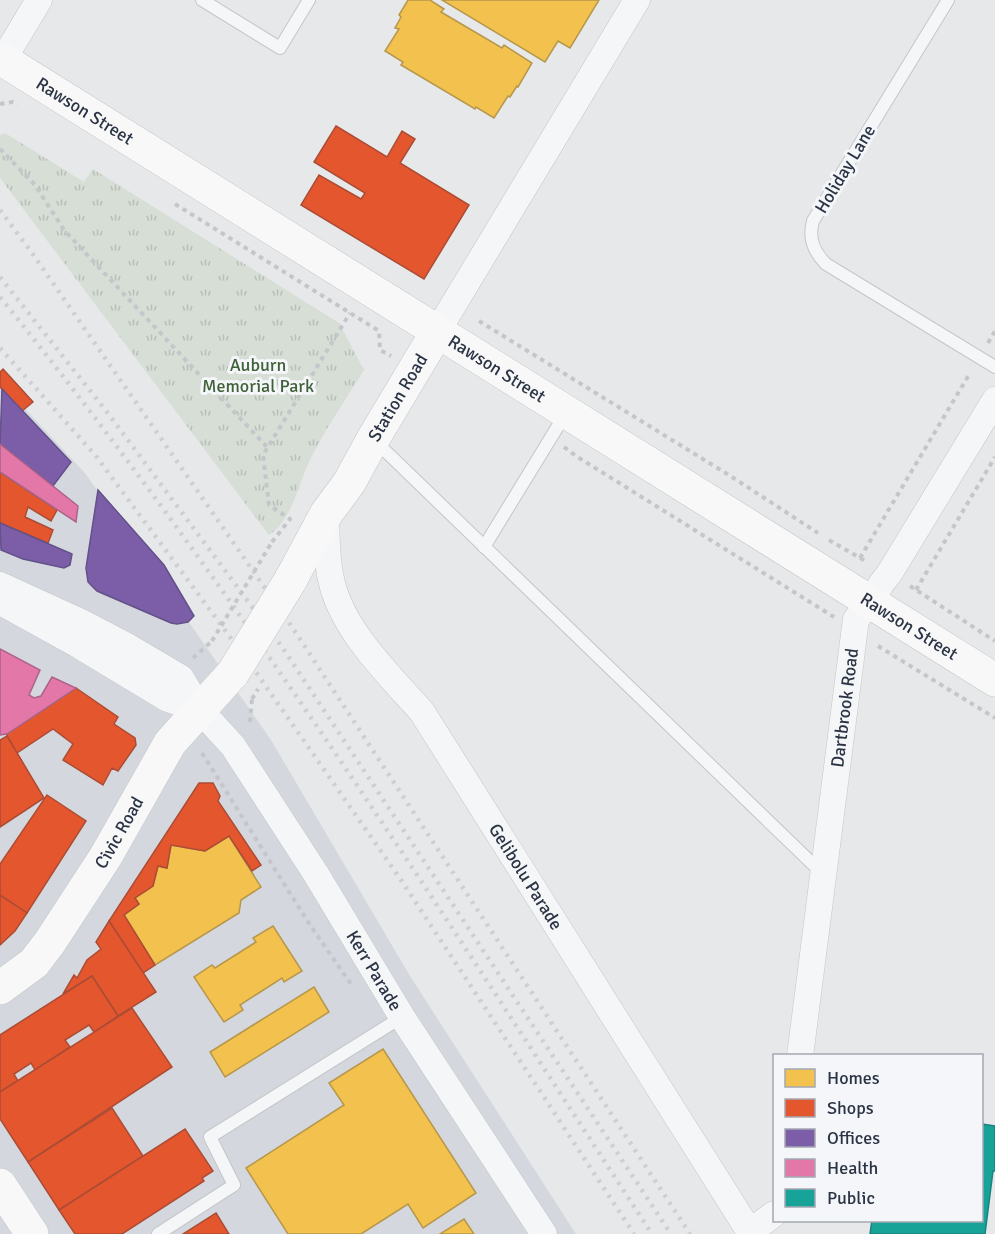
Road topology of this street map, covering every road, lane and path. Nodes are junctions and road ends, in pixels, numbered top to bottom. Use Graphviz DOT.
graph roads {
  1 [pos="39,0"];
  2 [pos="202,0"];
  3 [pos="309,0"];
  4 [pos="637,0"];
  5 [pos="948,0"];
  6 [pos="1,59"];
  7 [pos="0,104"];
  8 [pos="23,109"];
  9 [pos="0,149"];
  10 [pos="171,202"];
  11 [pos="350,313"];
  12 [pos="479,321"];
  13 [pos="995,331"];
  14 [pos="437,332"];
  15 [pos="380,350"];
  16 [pos="979,357"];
  17 [pos="995,367"];
  18 [pos="995,400"];
  19 [pos="559,424"];
  20 [pos="373,439"];
  21 [pos="267,447"];
  22 [pos="995,457"];
  23 [pos="326,514"];
  24 [pos="483,547"];
  25 [pos="860,558"];
  26 [pos="889,573"];
  27 [pos="0,585"];
  28 [pos="916,590"];
  29 [pos="0,602"];
  30 [pos="872,602"];
  31 [pos="854,630"];
  32 [pos="995,641"];
  33 [pos="193,658"];
  34 [pos="233,673"];
  35 [pos="995,680"];
  36 [pos="252,699"];
  37 [pos="200,710"];
  38 [pos="995,718"];
  39 [pos="250,722"];
  40 [pos="824,875"];
  41 [pos="0,988"];
  42 [pos="402,1017"];
  43 [pos="800,1054"];
  44 [pos="0,1185"];
  45 [pos="773,1215"];
  46 [pos="750,1233"];
  47 [pos="32,1234"];
  48 [pos="158,1234"];
  49 [pos="544,1234"];
  1 -- 6 [label="street"];
  2 -- 3 [label="lane"];
  4 -- 14 [label="street, Station Road"];
  5 -- 16 [label="lane, Holiday Lane"];
  6 -- 14 [label="main road, Rawson Street"];
  7 -- 8 [label="path"];
  9 -- 21 [label="path"];
  10 -- 11 [label="path"];
  11 -- 15 [label="path"];
  11 -- 21 [label="path"];
  12 -- 25 [label="path, Rawson Street"];
  13 -- 16 [label="path"];
  14 -- 19 [label="main road, Rawson Street"];
  14 -- 20 [label="main road, Station Road"];
  16 -- 17 [label="lane, Holiday Lane"];
  16 -- 25 [label="path"];
  18 -- 26 [label="street, Dartbrook Road"];
  19 -- 24 [label="lane"];
  19 -- 30 [label="main road, Rawson Street"];
  19 -- 31 [label="path, Rawson Street"];
  20 -- 23 [label="main road, Station Road"];
  20 -- 24 [label="lane"];
  21 -- 33 [label="path, bridge"];
  22 -- 28 [label="path"];
  23 -- 34 [label="main road, Station Road, bridge"];
  23 -- 46 [label="street, Gelibolu Parade"];
  24 -- 40 [label="lane"];
  25 -- 26 [label="path, Rawson Street"];
  26 -- 28 [label="path, Rawson Street"];
  26 -- 30 [label="street, Dartbrook Road"];
  27 -- 37 [label="street, Kerr Parade"];
  28 -- 32 [label="path, Rawson Street"];
  29 -- 37 [label="street, Kerr Parade"];
  30 -- 31 [label="street, Dartbrook Road"];
  30 -- 35 [label="main road, Rawson Street"];
  31 -- 38 [label="path, Rawson Street"];
  31 -- 40 [label="street, Dartbrook Road"];
  34 -- 37 [label="main road, Civic Road"];
  36 -- 39 [label="path"];
  37 -- 41 [label="main road, Civic Road"];
  37 -- 42 [label="street, Kerr Parade"];
  40 -- 43 [label="street, Dartbrook Road"];
  42 -- 48 [label="lane"];
  42 -- 49 [label="street, Kerr Parade"];
  44 -- 47 [label="main road"];
  45 -- 46 [label="street"];
}
